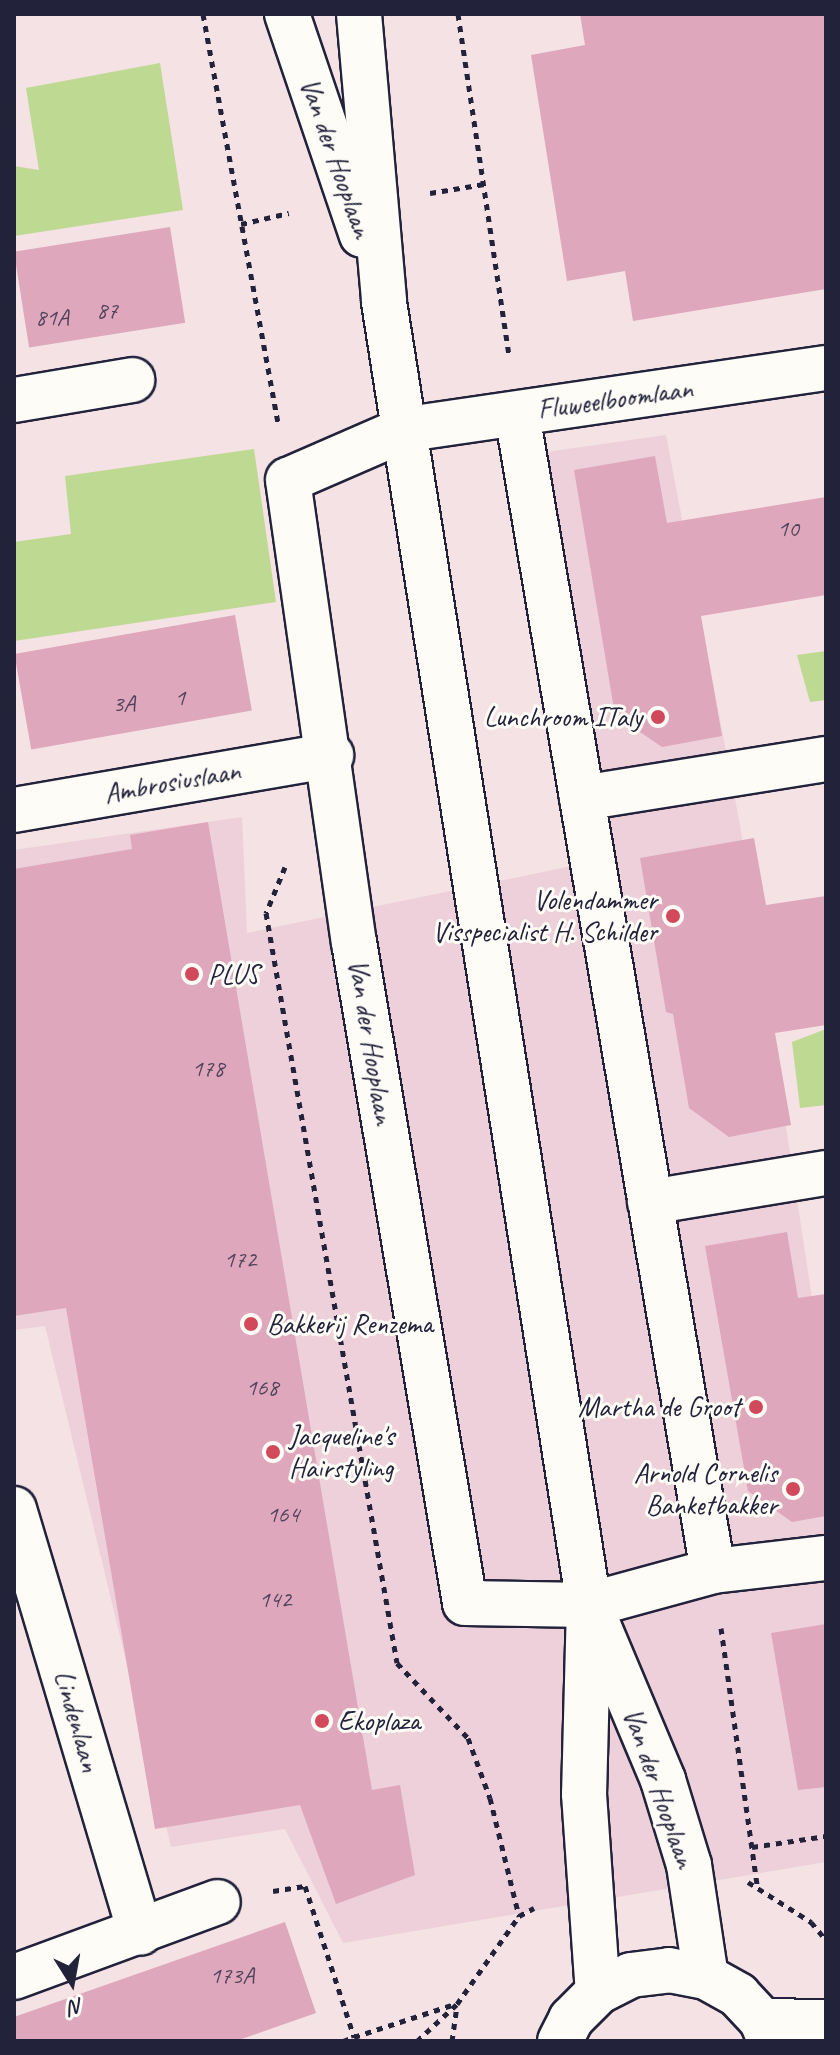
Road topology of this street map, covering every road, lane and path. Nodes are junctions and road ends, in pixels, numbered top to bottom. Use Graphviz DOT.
graph roads {
  1 [pos="203,14"];
  2 [pos="287,14"];
  3 [pos="359,14"];
  4 [pos="458,14"];
  5 [pos="484,184"];
  6 [pos="426,194"];
  7 [pos="289,213"];
  8 [pos="241,224"];
  9 [pos="384,302"];
  10 [pos="826,368"];
  11 [pos="132,380"];
  12 [pos="14,400"];
  13 [pos="517,414"];
  14 [pos="403,430"];
  15 [pos="288,480"];
  16 [pos="331,755"];
  17 [pos="826,759"];
  18 [pos="582,798"];
  19 [pos="14,810"];
  20 [pos="266,913"];
  21 [pos="826,1173"];
  22 [pos="650,1202"];
  23 [pos="14,1509"];
  24 [pos="826,1558"];
  25 [pos="713,1571"];
  26 [pos="589,1605"];
  27 [pos="826,1836"];
  28 [pos="751,1847"];
  29 [pos="218,1902"];
  30 [pos="519,1916"];
  31 [pos="140,1933"];
  32 [pos="826,1940"];
  33 [pos="14,1977"];
  34 [pos="706,1977"];
  35 [pos="598,1992"];
  36 [pos="457,2004"];
  37 [pos="826,2022"];
  38 [pos="766,2031"];
  39 [pos="354,2037"];
  40 [pos="343,2041"];
  41 [pos="417,2041"];
  42 [pos="452,2041"];
  43 [pos="560,2041"];
  1 -- 8 [label="path"];
  2 -- 9 [label="street, Van der Hooplaan"];
  3 -- 9 [label="street, Van der Hooplaan"];
  4 -- 5 [label="path"];
  5 -- 6 [label="path"];
  5 -- 13 [label="path"];
  7 -- 8 [label="path"];
  8 -- 15 [label="path"];
  9 -- 14 [label="street, Van der Hooplaan"];
  10 -- 13 [label="street, Fluweelboomlaan"];
  11 -- 12 [label="street"];
  13 -- 14 [label="street, Fluweelboomlaan"];
  13 -- 18 [label="street"];
  14 -- 15 [label="street"];
  14 -- 26 [label="street, Van der Hooplaan"];
  15 -- 16 [label="street, Van der Hooplaan"];
  16 -- 19 [label="street, Ambrosiuslaan"];
  16 -- 26 [label="street, Van der Hooplaan"];
  17 -- 18 [label="street"];
  18 -- 22 [label="street"];
  20 -- 30 [label="path"];
  21 -- 22 [label="street"];
  22 -- 25 [label="street"];
  23 -- 31 [label="street, Lindenlaan"];
  24 -- 25 [label="street, Van der Hooplaan"];
  25 -- 26 [label="street, Van der Hooplaan"];
  25 -- 28 [label="path"];
  26 -- 34 [label="street, Van der Hooplaan"];
  26 -- 35 [label="street, Van der Hooplaan"];
  27 -- 28 [label="path"];
  28 -- 32 [label="path"];
  29 -- 31 [label="street"];
  29 -- 39 [label="path"];
  31 -- 33 [label="street"];
  34 -- 35 [label="street"];
  34 -- 38 [label="street"];
  35 -- 43 [label="street"];
  36 -- 39 [label="path"];
  36 -- 41 [label="path"];
  36 -- 42 [label="path"];
  37 -- 38 [label="street"];
  39 -- 40 [label="path"];
}
